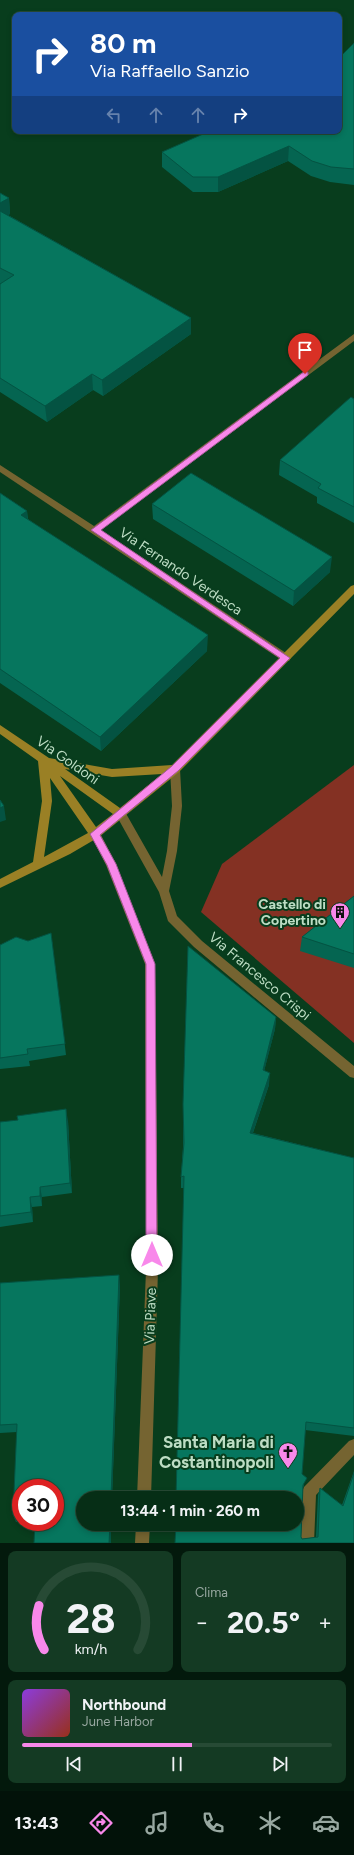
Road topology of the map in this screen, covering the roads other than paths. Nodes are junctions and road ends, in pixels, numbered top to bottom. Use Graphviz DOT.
graph roads {
  1 [pos="354,337"];
  2 [pos="0,468"];
  3 [pos="95,530"];
  4 [pos="354,588"];
  5 [pos="286,658"];
  6 [pos="0,729"];
  7 [pos="43,761"];
  8 [pos="175,769"];
  9 [pos="120,813"];
  10 [pos="95,834"];
  11 [pos="38,865"];
  12 [pos="0,884"];
  13 [pos="164,891"];
  14 [pos="354,1073"];
  15 [pos="354,1446"];
  16 [pos="144,1491"];
  17 [pos="143,1531"];
  18 [pos="142,1543"];
  19 [pos="307,1543"];
  1 -- 3 [label="street"];
  2 -- 3 [label="street, Via Fernando Verdesca"];
  3 -- 5 [label="street, Via Fernando Verdesca"];
  4 -- 5 [label="street"];
  5 -- 8 [label="street"];
  6 -- 7 [label="street, Via Goldoni"];
  7 -- 8 [label="street"];
  7 -- 9 [label="street, Via Goldoni"];
  7 -- 10 [label="street"];
  7 -- 11 [label="street"];
  8 -- 9 [label="street"];
  8 -- 13 [label="street, Via Francesco Crispi"];
  9 -- 10 [label="street"];
  9 -- 13 [label="street, Via Francesco Crispi"];
  10 -- 11 [label="street"];
  10 -- 16 [label="street, Via Piave"];
  11 -- 12 [label="street"];
  13 -- 14 [label="street, Via Francesco Crispi"];
  15 -- 19 [label="street"];
  17 -- 18 [label="street"];
}
